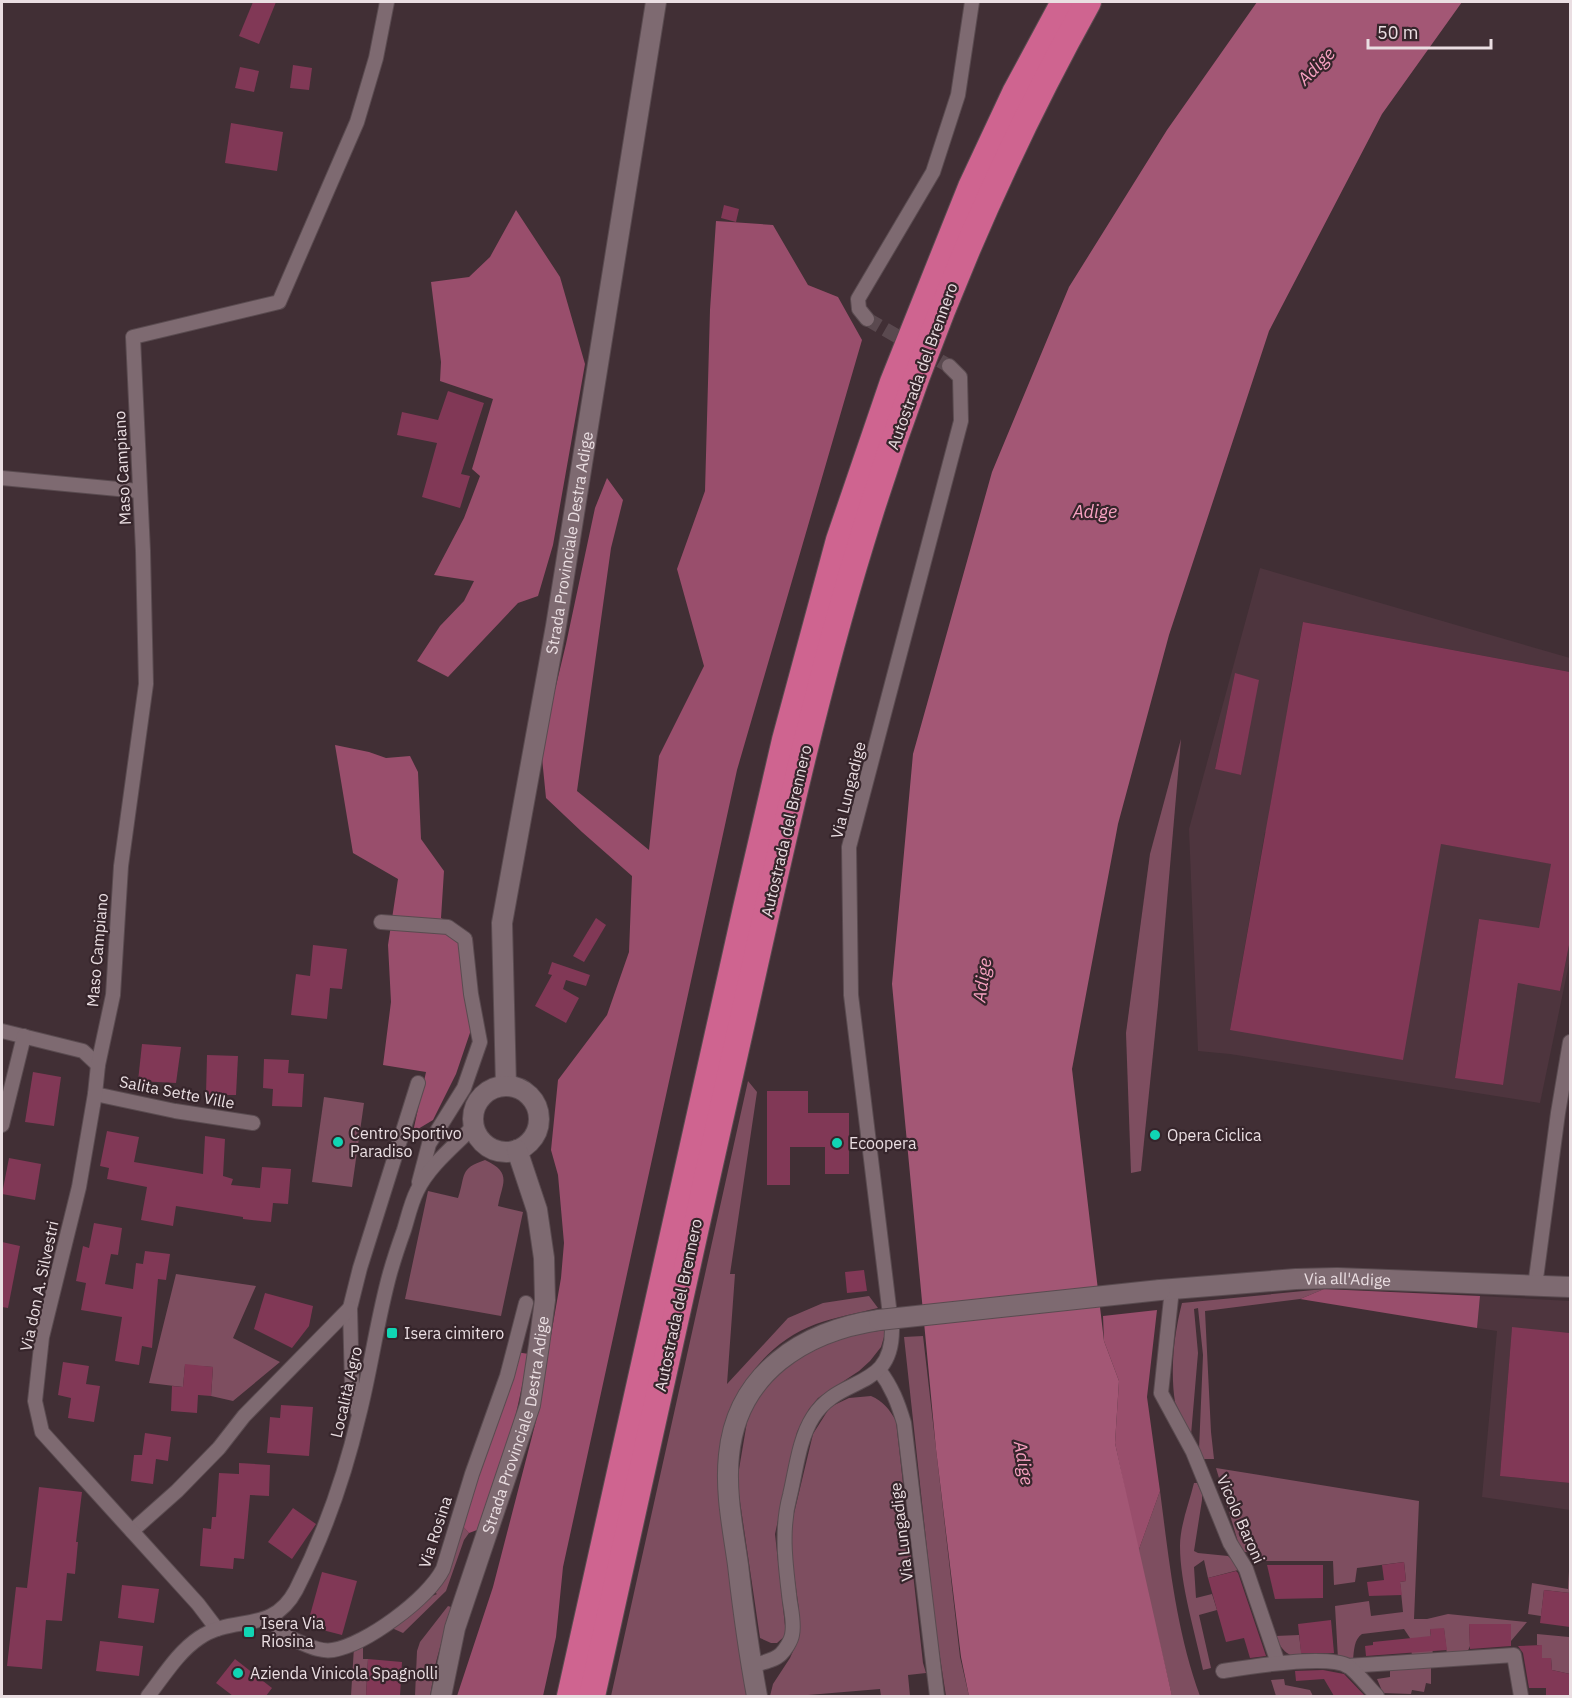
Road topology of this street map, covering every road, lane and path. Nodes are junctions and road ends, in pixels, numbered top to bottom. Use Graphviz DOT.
graph roads {
  1 [pos="387,2"];
  2 [pos="656,2"];
  3 [pos="972,2"];
  4 [pos="1064,2"];
  5 [pos="1088,2"];
  6 [pos="867,319"];
  7 [pos="949,366"];
  8 [pos="2,478"];
  9 [pos="139,491"];
  10 [pos="381,922"];
  11 [pos="2,1030"];
  12 [pos="24,1036"];
  13 [pos="1570,1044"];
  14 [pos="98,1065"];
  15 [pos="418,1083"];
  16 [pos="506,1086"];
  17 [pos="95,1094"];
  18 [pos="253,1123"];
  19 [pos="2,1125"];
  20 [pos="473,1127"];
  21 [pos="517,1150"];
  22 [pos="417,1190"];
  23 [pos="1535,1286"];
  24 [pos="1570,1287"];
  25 [pos="1166,1290"];
  26 [pos="526,1303"];
  27 [pos="350,1308"];
  28 [pos="887,1319"];
  29 [pos="879,1370"];
  30 [pos="359,1416"];
  31 [pos="132,1531"];
  32 [pos="274,1616"];
  33 [pos="217,1629"];
  34 [pos="1278,1663"];
  35 [pos="1372,1665"];
  36 [pos="751,1666"];
  37 [pos="1347,1666"];
  38 [pos="1223,1671"];
  39 [pos="148,1696"];
  40 [pos="441,1696"];
  41 [pos="570,1696"];
  42 [pos="592,1696"];
  43 [pos="757,1696"];
  44 [pos="937,1696"];
  45 [pos="1378,1696"];
  46 [pos="1521,1696"];
  1 -- 9 [label="street, Maso Campiano"];
  2 -- 16 [label="main road, Strada Provinciale Destra Adige"];
  3 -- 6 [label="street"];
  4 -- 41 [label="highway, Autostrada del Brennero"];
  5 -- 42 [label="highway, Autostrada del Brennero"];
  7 -- 28 [label="street, Via Lungadige"];
  8 -- 9 [label="street"];
  9 -- 14 [label="street, Maso Campiano"];
  10 -- 22 [label="street"];
  11 -- 12 [label="street"];
  12 -- 14 [label="street"];
  12 -- 19 [label="street"];
  13 -- 23 [label="street"];
  14 -- 17 [label="street, Via don A. Silvestri"];
  15 -- 27 [label="street"];
  16 -- 20 [label="main road"];
  16 -- 21 [label="main road"];
  17 -- 18 [label="street, Salita Sette Ville"];
  17 -- 31 [label="street, Via don A. Silvestri"];
  20 -- 21 [label="main road"];
  20 -- 22 [label="street, Località Agro"];
  21 -- 40 [label="main road, Strada Provinciale Destra Adige"];
  22 -- 30 [label="street, Località Agro"];
  23 -- 24 [label="main road, Via all'Adige"];
  23 -- 25 [label="main road, Via all'Adige"];
  25 -- 28 [label="main road, Via all'Adige, bridge"];
  25 -- 34 [label="street, Vicolo Baroni"];
  26 -- 32 [label="street, Via Rosina"];
  27 -- 30 [label="street"];
  27 -- 31 [label="street"];
  28 -- 29 [label="street, Via Lungadige"];
  28 -- 36 [label="main road, Via all'Adige"];
  29 -- 36 [label="street"];
  29 -- 44 [label="street, Via Lungadige"];
  30 -- 32 [label="street, Località Agro"];
  31 -- 33 [label="street, Via don A. Silvestri"];
  32 -- 33 [label="street"];
  33 -- 39 [label="street"];
  34 -- 37 [label="street"];
  34 -- 38 [label="street"];
  35 -- 37 [label="street"];
  35 -- 45 [label="street"];
  35 -- 46 [label="street"];
  36 -- 43 [label="main road, Via all'Adige"];
  37 -- 45 [label="street"];
}
